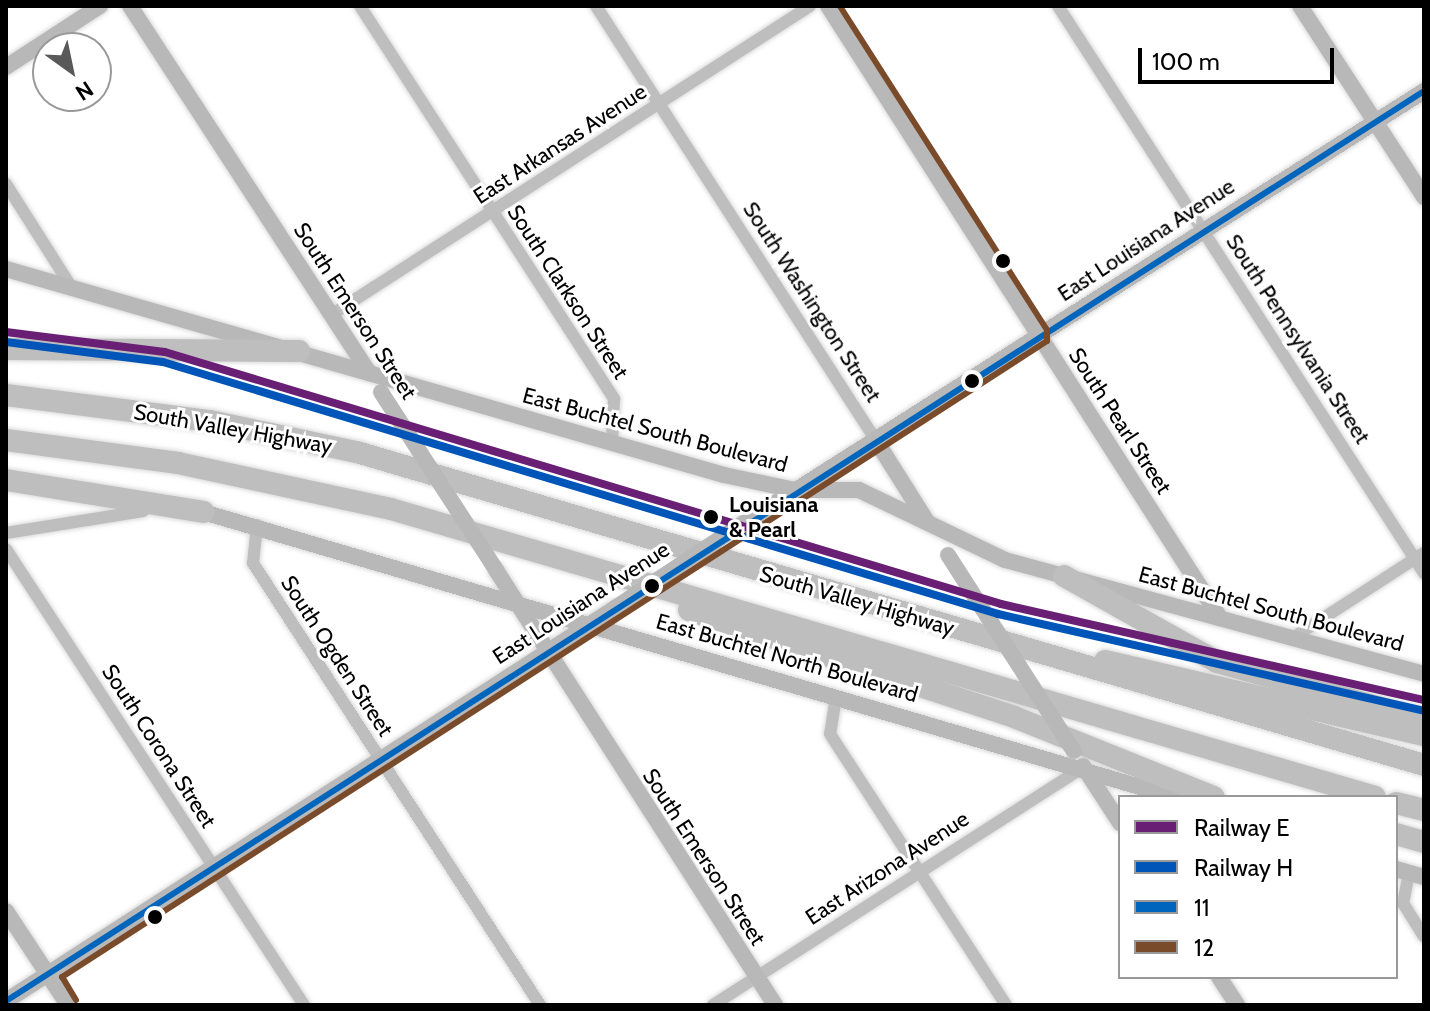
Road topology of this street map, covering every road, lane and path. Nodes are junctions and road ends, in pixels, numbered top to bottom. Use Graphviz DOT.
graph roads {
  1 [pos="100,6"];
  2 [pos="130,6"];
  3 [pos="360,6"];
  4 [pos="596,6"];
  5 [pos="810,6"];
  6 [pos="828,6"];
  7 [pos="1058,6"];
  8 [pos="1300,6"];
  9 [pos="6,67"];
  10 [pos="1424,91"];
  11 [pos="659,104"];
  12 [pos="1376,122"];
  13 [pos="6,184"];
  14 [pos="1424,197"];
  15 [pos="492,211"];
  16 [pos="1204,229"];
  17 [pos="6,269"];
  18 [pos="70,285"];
  19 [pos="331,315"];
  20 [pos="1039,335"];
  21 [pos="10,349"];
  22 [pos="299,351"];
  23 [pos="368,372"];
  24 [pos="13,395"];
  25 [pos="875,439"];
  26 [pos="6,440"];
  27 [pos="612,443"];
  28 [pos="6,480"];
  29 [pos="795,490"];
  30 [pos="203,512"];
  31 [pos="257,525"];
  32 [pos="932,530"];
  33 [pos="6,533"];
  34 [pos="6,549"];
  35 [pos="1419,556"];
  36 [pos="561,559"];
  37 [pos="1424,573"];
  38 [pos="1064,576"];
  39 [pos="512,600"];
  40 [pos="913,617"];
  41 [pos="1220,618"];
  42 [pos="592,623"];
  43 [pos="1294,637"];
  44 [pos="545,653"];
  45 [pos="1424,674"];
  46 [pos="836,697"];
  47 [pos="1424,720"];
  48 [pos="1424,735"];
  49 [pos="380,759"];
  50 [pos="1424,765"];
  51 [pos="1084,767"];
  52 [pos="1176,795"];
  53 [pos="1209,795"];
  54 [pos="1368,795"];
  55 [pos="1398,804"];
  56 [pos="1424,810"];
  57 [pos="1118,820"];
  58 [pos="1398,835"];
  59 [pos="1424,842"];
  60 [pos="1398,852"];
  61 [pos="215,866"];
  62 [pos="1413,869"];
  63 [pos="919,871"];
  64 [pos="6,911"];
  65 [pos="1424,936"];
  66 [pos="48,974"];
  67 [pos="756,977"];
  68 [pos="1220,979"];
  69 [pos="6,1001"];
  70 [pos="68,1005"];
  71 [pos="304,1005"];
  72 [pos="540,1005"];
  73 [pos="713,1005"];
  74 [pos="775,1005"];
  75 [pos="1006,1005"];
  76 [pos="1237,1005"];
  1 -- 9 [label="main road"];
  2 -- 19 [label="main road, South Emerson Street"];
  3 -- 15 [label="street, South Clarkson Street"];
  4 -- 11 [label="street, South Washington Street"];
  5 -- 11 [label="street, East Arkansas Avenue"];
  6 -- 20 [label="main road, South Pearl Street"];
  7 -- 16 [label="street, South Pennsylvania Street"];
  8 -- 12 [label="main road"];
  10 -- 12 [label="main road, East Louisiana Avenue"];
  11 -- 15 [label="street, East Arkansas Avenue"];
  11 -- 25 [label="street, South Washington Street"];
  12 -- 14 [label="main road"];
  12 -- 16 [label="main road, East Louisiana Avenue"];
  13 -- 18 [label="street"];
  15 -- 19 [label="street, East Arkansas Avenue"];
  15 -- 27 [label="street, South Clarkson Street"];
  16 -- 20 [label="main road, East Louisiana Avenue"];
  16 -- 35 [label="street, South Pennsylvania Street"];
  17 -- 18 [label="main road, East Buchtel South Boulevard"];
  18 -- 22 [label="main road, East Buchtel South Boulevard"];
  19 -- 23 [label="main road, South Emerson Street"];
  20 -- 25 [label="main road, East Louisiana Avenue"];
  20 -- 41 [label="main road, South Pearl Street"];
  21 -- 22 [label="highway"];
  22 -- 23 [label="main road, East Buchtel South Boulevard"];
  23 -- 27 [label="main road, East Buchtel South Boulevard"];
  23 -- 39 [label="main road, South Emerson Street, bridge"];
  24 -- 40 [label="highway, South Valley Highway"];
  25 -- 29 [label="main road, East Louisiana Avenue"];
  25 -- 32 [label="main road, South Washington Street"];
  26 -- 36 [label="highway, South Valley Highway"];
  27 -- 29 [label="main road, East Buchtel South Boulevard"];
  28 -- 30 [label="highway"];
  29 -- 32 [label="main road, East Buchtel South Boulevard"];
  29 -- 42 [label="main road, East Louisiana Avenue, bridge"];
  30 -- 31 [label="main road, East Buchtel North Boulevard"];
  30 -- 33 [label="street"];
  31 -- 39 [label="main road, East Buchtel North Boulevard"];
  31 -- 49 [label="street, South Ogden Street"];
  32 -- 38 [label="main road, East Buchtel South Boulevard"];
  32 -- 51 [label="main road, South Washington Street, bridge"];
  34 -- 61 [label="street, South Corona Street"];
  35 -- 37 [label="street, South Pennsylvania Street"];
  35 -- 43 [label="street"];
  36 -- 53 [label="highway"];
  36 -- 54 [label="highway, South Valley Highway"];
  38 -- 41 [label="main road, East Buchtel South Boulevard"];
  38 -- 47 [label="highway"];
  39 -- 42 [label="main road, East Buchtel North Boulevard"];
  39 -- 44 [label="main road, South Emerson Street"];
  40 -- 48 [label="highway"];
  40 -- 50 [label="highway, South Valley Highway"];
  41 -- 43 [label="main road, East Buchtel South Boulevard"];
  42 -- 44 [label="main road, East Louisiana Avenue"];
  42 -- 46 [label="main road, East Buchtel North Boulevard"];
  43 -- 45 [label="main road, East Buchtel South Boulevard"];
  44 -- 49 [label="main road, East Louisiana Avenue"];
  44 -- 67 [label="main road, South Emerson Street"];
  46 -- 51 [label="main road, East Buchtel North Boulevard"];
  46 -- 63 [label="street"];
  49 -- 61 [label="main road, East Louisiana Avenue"];
  49 -- 72 [label="street, South Ogden Street"];
  51 -- 52 [label="main road, East Buchtel North Boulevard"];
  51 -- 57 [label="main road, South Washington Street"];
  51 -- 63 [label="street, East Arizona Avenue"];
  55 -- 56 [label="highway"];
  58 -- 59 [label="highway"];
  60 -- 62 [label="highway"];
  61 -- 66 [label="main road, East Louisiana Avenue"];
  61 -- 71 [label="street, South Corona Street"];
  62 -- 65 [label="street"];
  63 -- 67 [label="street, East Arizona Avenue"];
  63 -- 75 [label="street"];
  64 -- 66 [label="main road"];
  66 -- 69 [label="main road, East Louisiana Avenue"];
  66 -- 70 [label="main road"];
  67 -- 73 [label="street, East Arizona Avenue"];
  67 -- 74 [label="main road, South Emerson Street"];
  68 -- 76 [label="main road"];
}
